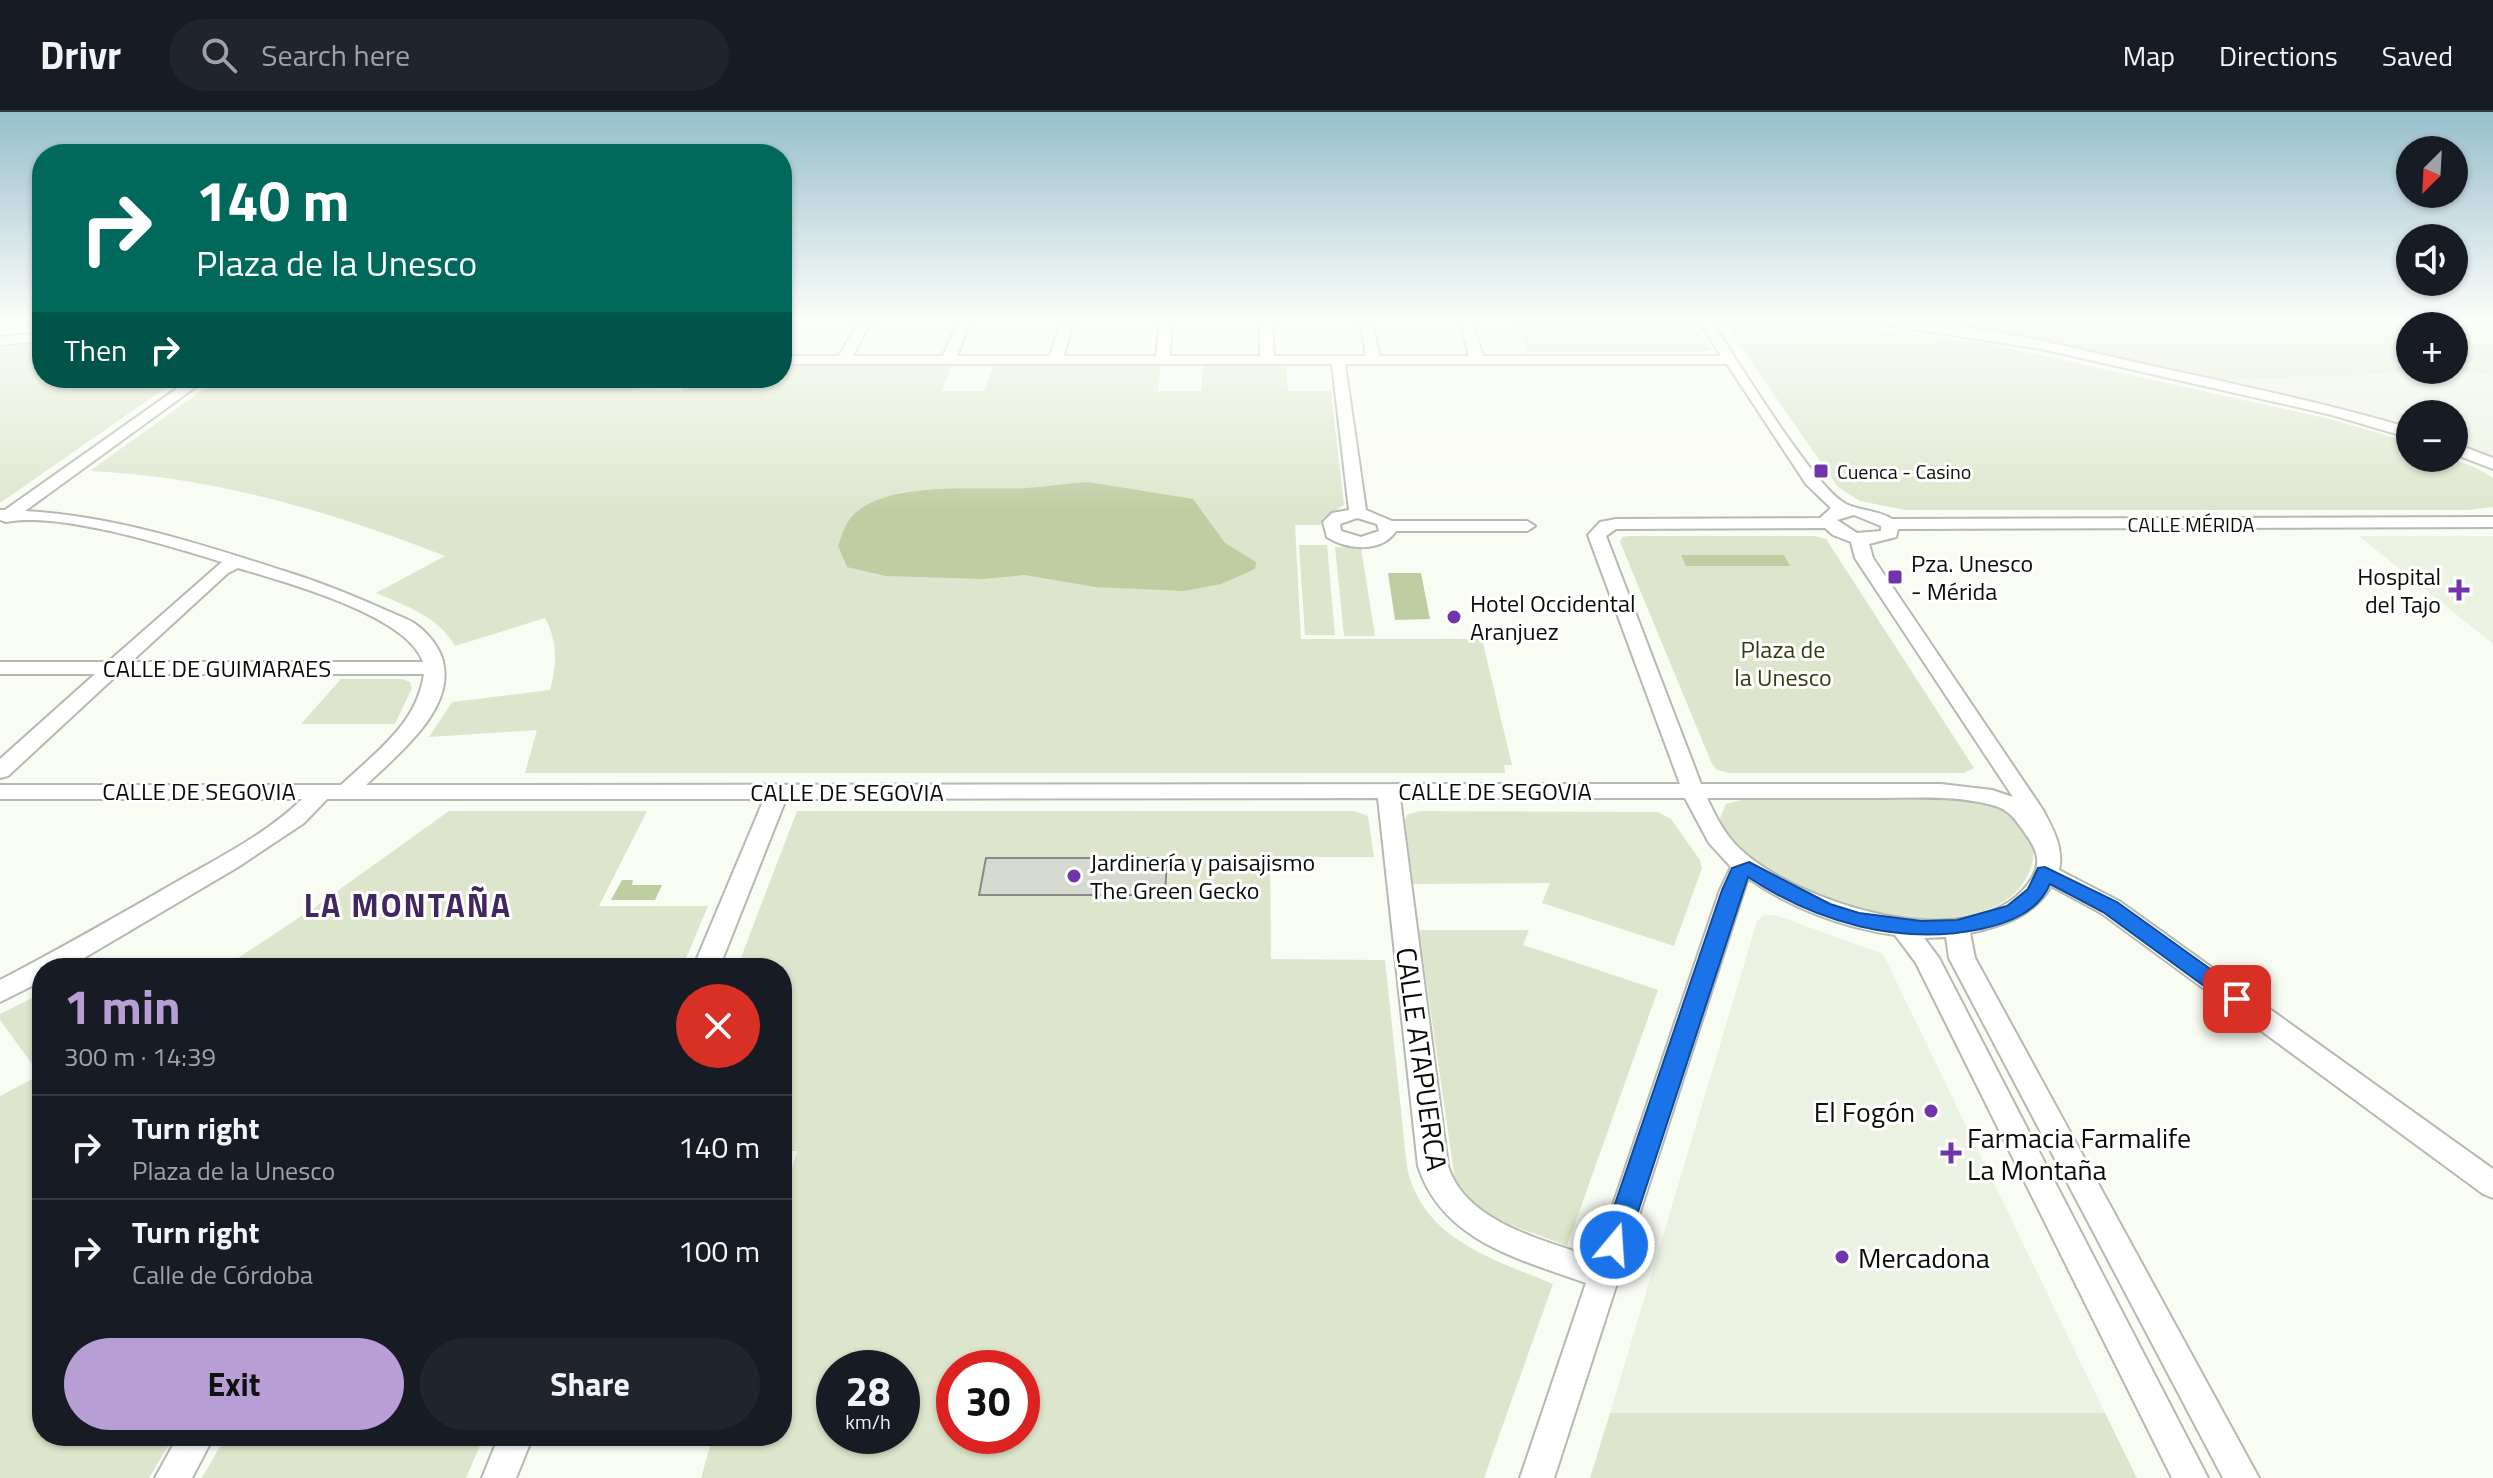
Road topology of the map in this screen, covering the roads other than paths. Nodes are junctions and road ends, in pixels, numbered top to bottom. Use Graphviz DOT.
graph roads {
  1 [pos="1341,385"];
  2 [pos="1748,385"];
  3 [pos="2218,385"];
  4 [pos="187,388"];
  5 [pos="2396,429"];
  6 [pos="2468,454"];
  7 [pos="2493,464"];
  8 [pos="1358,513"];
  9 [pos="3,517"];
  10 [pos="1836,517"];
  11 [pos="2493,522"];
  12 [pos="1889,524"];
  13 [pos="1388,526"];
  14 [pos="1527,526"];
  15 [pos="1859,538"];
  16 [pos="240,560"];
  17 [pos="0,668"];
  18 [pos="111,668"];
  19 [pos="435,668"];
  20 [pos="1989,745"];
  21 [pos="0,771"];
  22 [pos="334,791"];
  23 [pos="1388,791"];
  24 [pos="1693,791"];
  25 [pos="1780,791"];
  26 [pos="1941,791"];
  27 [pos="0,792"];
  28 [pos="778,792"];
  29 [pos="1707,821"];
  30 [pos="2043,839"];
  31 [pos="1749,868"];
  32 [pos="2045,873"];
  33 [pos="1903,927"];
  34 [pos="1957,927"];
  35 [pos="63,958"];
  36 [pos="710,958"];
  37 [pos="32,975"];
  38 [pos="0,992"];
  39 [pos="2493,1185"];
  40 [pos="1604,1275"];
  41 [pos="191,1446"];
  42 [pos="512,1446"];
  43 [pos="172,1478"];
  44 [pos="499,1478"];
  45 [pos="1537,1478"];
  46 [pos="2191,1478"];
  47 [pos="2242,1478"];
  1 -- 8 [label="street"];
  2 -- 10 [label="street"];
  3 -- 5 [label="street"];
  4 -- 9 [label="street"];
  6 -- 7 [label="street"];
  8 -- 13 [label="street"];
  8 -- 13 [label="street"];
  9 -- 16 [label="street"];
  10 -- 12 [label="street"];
  10 -- 15 [label="street"];
  10 -- 24 [label="street"];
  11 -- 12 [label="street, CALLE MÉRIDA"];
  12 -- 15 [label="street"];
  13 -- 14 [label="street"];
  15 -- 20 [label="street"];
  16 -- 18 [label="street"];
  16 -- 19 [label="street"];
  17 -- 18 [label="street, CALLE DE GUIMARAES"];
  18 -- 19 [label="street, CALLE DE GUIMARAES"];
  18 -- 21 [label="street"];
  19 -- 22 [label="street"];
  20 -- 26 [label="street"];
  20 -- 30 [label="street"];
  22 -- 27 [label="street, CALLE DE SEGOVIA"];
  22 -- 28 [label="street, CALLE DE SEGOVIA"];
  22 -- 35 [label="street"];
  23 -- 24 [label="street, CALLE DE SEGOVIA"];
  23 -- 28 [label="street, CALLE DE SEGOVIA"];
  23 -- 40 [label="street, CALLE ATAPUERCA"];
  24 -- 25 [label="street"];
  24 -- 29 [label="street"];
  25 -- 26 [label="street"];
  25 -- 29 [label="street"];
  26 -- 30 [label="street"];
  28 -- 36 [label="street"];
  29 -- 31 [label="street"];
  30 -- 32 [label="street"];
  31 -- 33 [label="street"];
  31 -- 40 [label="street"];
  32 -- 34 [label="street"];
  32 -- 39 [label="street"];
  33 -- 34 [label="street"];
  33 -- 46 [label="street"];
  34 -- 47 [label="street"];
  37 -- 38 [label="street"];
  40 -- 45 [label="street"];
  41 -- 43 [label="street"];
  42 -- 44 [label="street"];
}
